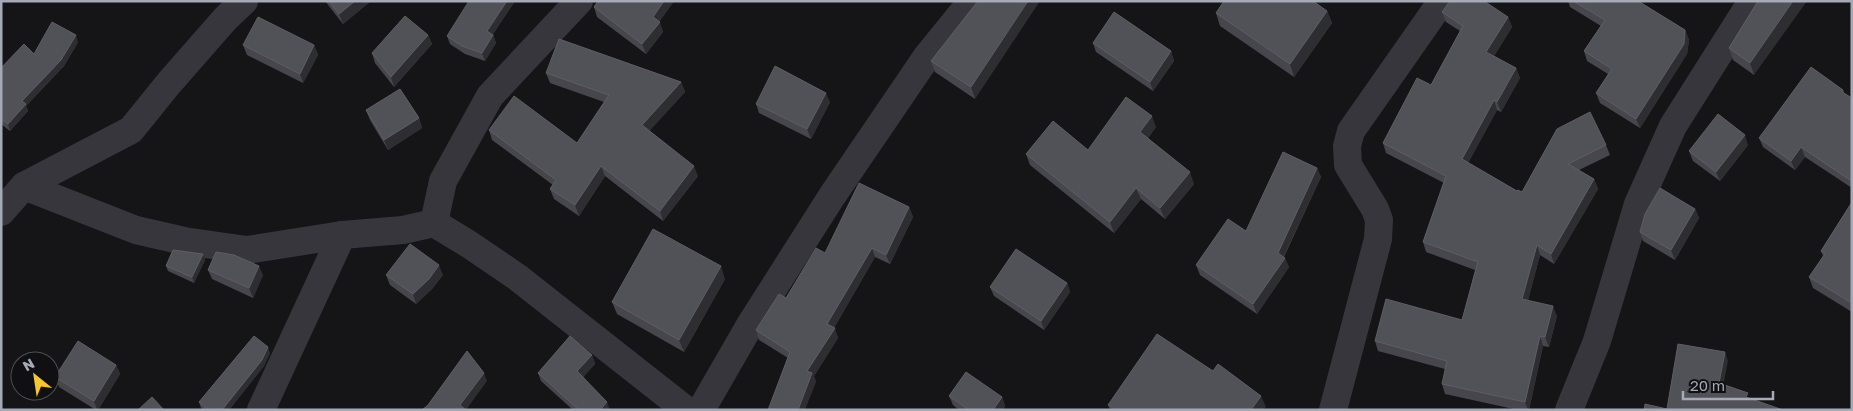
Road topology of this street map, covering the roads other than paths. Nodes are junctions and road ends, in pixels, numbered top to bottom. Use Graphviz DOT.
graph roads {
  1 [pos="244,1"];
  2 [pos="579,1"];
  3 [pos="972,1"];
  4 [pos="1442,1"];
  5 [pos="1752,1"];
  6 [pos="24,186"];
  7 [pos="1,212"];
  8 [pos="434,223"];
  9 [pos="342,235"];
  10 [pos="261,410"];
  11 [pos="686,410"];
  12 [pos="701,410"];
  13 [pos="1333,410"];
  14 [pos="1569,410"];
  1 -- 6 [label="street"];
  2 -- 8 [label="street"];
  3 -- 12 [label="street"];
  4 -- 13 [label="street"];
  5 -- 14 [label="street"];
  6 -- 7 [label="street"];
  6 -- 9 [label="street"];
  8 -- 9 [label="street"];
  8 -- 11 [label="street"];
  9 -- 10 [label="street"];
}
